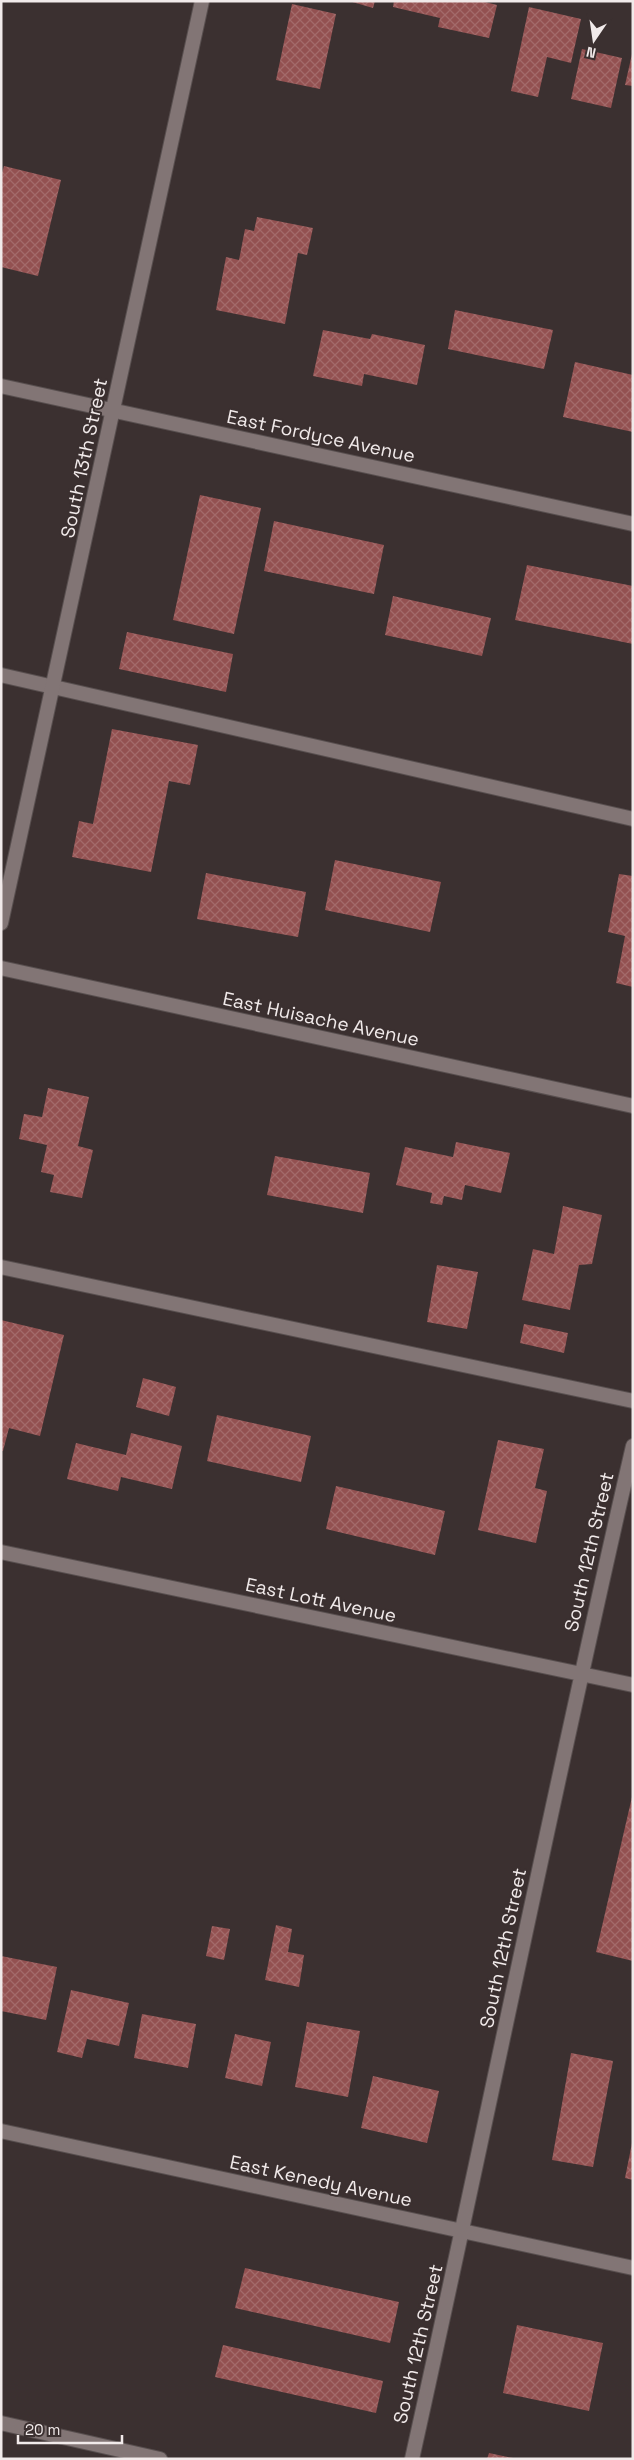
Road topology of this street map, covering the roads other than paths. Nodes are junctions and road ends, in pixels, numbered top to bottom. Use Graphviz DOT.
graph roads {
  1 [pos="202,1"];
  2 [pos="1,386"];
  3 [pos="114,410"];
  4 [pos="633,524"];
  5 [pos="1,675"];
  6 [pos="53,687"];
  7 [pos="633,820"];
  8 [pos="1,923"];
  9 [pos="1,968"];
  10 [pos="633,1106"];
  11 [pos="1,1268"];
  12 [pos="633,1401"];
  13 [pos="633,1446"];
  14 [pos="1,1552"];
  15 [pos="580,1674"];
  16 [pos="633,1685"];
  17 [pos="1,2131"];
  18 [pos="462,2231"];
  19 [pos="633,2268"];
  20 [pos="1,2423"];
  21 [pos="160,2459"];
  22 [pos="412,2459"];
  1 -- 3 [label="street, South 13th Street"];
  2 -- 3 [label="street, East Fordyce Avenue"];
  3 -- 4 [label="street, East Fordyce Avenue"];
  3 -- 6 [label="street, South 13th Street"];
  5 -- 6 [label="street"];
  6 -- 7 [label="street"];
  6 -- 8 [label="street, South 13th Street"];
  9 -- 10 [label="street, East Huisache Avenue"];
  11 -- 12 [label="street"];
  13 -- 15 [label="street, South 12th Street"];
  14 -- 15 [label="street, East Lott Avenue"];
  15 -- 16 [label="street, East Lott Avenue"];
  15 -- 18 [label="street, South 12th Street"];
  17 -- 18 [label="street, East Kenedy Avenue"];
  18 -- 19 [label="street, East Kenedy Avenue"];
  18 -- 22 [label="street, South 12th Street"];
  20 -- 21 [label="street"];
}
